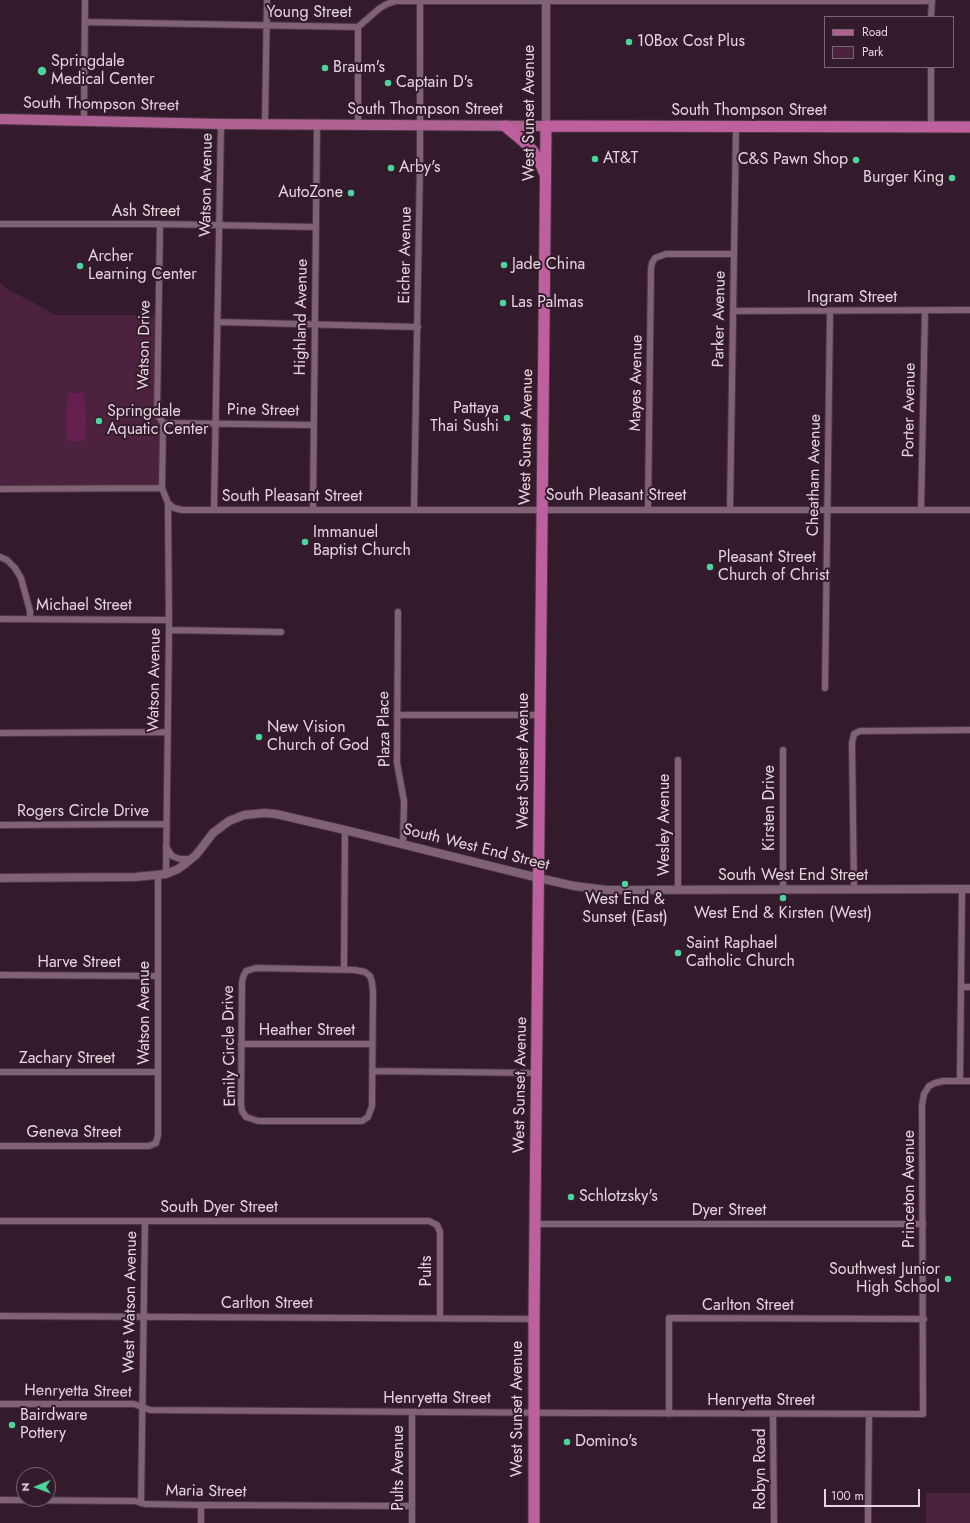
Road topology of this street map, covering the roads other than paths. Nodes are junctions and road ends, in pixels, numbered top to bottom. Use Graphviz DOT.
graph roads {
  1 [pos="85,0"];
  2 [pos="267,0"];
  3 [pos="420,1"];
  4 [pos="546,1"];
  5 [pos="932,1"];
  6 [pos="931,16"];
  7 [pos="85,22"];
  8 [pos="266,26"];
  9 [pos="358,27"];
  10 [pos="931,68"];
  11 [pos="0,119"];
  12 [pos="84,121"];
  13 [pos="221,124"];
  14 [pos="265,124"];
  15 [pos="317,125"];
  16 [pos="358,125"];
  17 [pos="420,126"];
  18 [pos="504,126"];
  19 [pos="546,126"];
  20 [pos="736,127"];
  21 [pos="931,127"];
  22 [pos="970,127"];
  23 [pos="545,174"];
  24 [pos="0,224"];
  25 [pos="160,224"];
  26 [pos="220,225"];
  27 [pos="316,227"];
  28 [pos="734,254"];
  29 [pos="970,310"];
  30 [pos="733,311"];
  31 [pos="830,311"];
  32 [pos="925,311"];
  33 [pos="218,322"];
  34 [pos="314,325"];
  35 [pos="418,327"];
  36 [pos="163,423"];
  37 [pos="216,423"];
  38 [pos="314,425"];
  39 [pos="162,488"];
  40 [pos="0,489"];
  41 [pos="168,503"];
  42 [pos="414,509"];
  43 [pos="542,509"];
  44 [pos="214,510"];
  45 [pos="313,510"];
  46 [pos="648,510"];
  47 [pos="730,510"];
  48 [pos="828,510"];
  49 [pos="921,510"];
  50 [pos="970,510"];
  51 [pos="0,557"];
  52 [pos="398,612"];
  53 [pos="0,619"];
  54 [pos="30,619"];
  55 [pos="169,620"];
  56 [pos="169,630"];
  57 [pos="281,632"];
  58 [pos="825,688"];
  59 [pos="540,714"];
  60 [pos="397,715"];
  61 [pos="970,730"];
  62 [pos="168,732"];
  63 [pos="0,733"];
  64 [pos="784,750"];
  65 [pos="678,760"];
  66 [pos="166,824"];
  67 [pos="0,825"];
  68 [pos="345,830"];
  69 [pos="403,844"];
  70 [pos="166,845"];
  71 [pos="191,859"];
  72 [pos="162,875"];
  73 [pos="0,878"];
  74 [pos="539,878"];
  75 [pos="966,889"];
  76 [pos="782,890"];
  77 [pos="854,890"];
  78 [pos="678,891"];
  79 [pos="344,969"];
  80 [pos="0,975"];
  81 [pos="158,976"];
  82 [pos="960,987"];
  83 [pos="970,987"];
  84 [pos="241,1044"];
  85 [pos="372,1044"];
  86 [pos="372,1071"];
  87 [pos="0,1072"];
  88 [pos="158,1072"];
  89 [pos="537,1073"];
  90 [pos="960,1080"];
  91 [pos="970,1080"];
  92 [pos="0,1146"];
  93 [pos="149,1146"];
  94 [pos="0,1221"];
  95 [pos="145,1222"];
  96 [pos="535,1224"];
  97 [pos="923,1224"];
  98 [pos="437,1225"];
  99 [pos="0,1316"];
  100 [pos="144,1316"];
  101 [pos="440,1318"];
  102 [pos="534,1319"];
  103 [pos="924,1320"];
  104 [pos="0,1404"];
  105 [pos="142,1407"];
  106 [pos="412,1412"];
  107 [pos="534,1413"];
  108 [pos="669,1414"];
  109 [pos="773,1414"];
  110 [pos="869,1414"];
  111 [pos="924,1414"];
  112 [pos="0,1500"];
  113 [pos="141,1503"];
  114 [pos="201,1505"];
  115 [pos="412,1506"];
  116 [pos="201,1523"];
  117 [pos="412,1523"];
  118 [pos="534,1523"];
  119 [pos="774,1523"];
  120 [pos="868,1523"];
  1 -- 7 [label="street"];
  2 -- 8 [label="street"];
  3 -- 4 [label="street, Young Street"];
  3 -- 9 [label="street, Young Street"];
  3 -- 17 [label="street, Eicher Avenue"];
  4 -- 5 [label="street, Young Street"];
  4 -- 19 [label="street, West Sunset Avenue"];
  5 -- 6 [label="street"];
  7 -- 8 [label="street, Young Street"];
  7 -- 12 [label="street"];
  8 -- 9 [label="street, Young Street"];
  8 -- 14 [label="street"];
  9 -- 16 [label="street"];
  10 -- 21 [label="street"];
  11 -- 12 [label="main road, South Thompson Street"];
  12 -- 13 [label="main road, South Thompson Street"];
  13 -- 14 [label="main road, South Thompson Street"];
  13 -- 26 [label="street, Watson Avenue"];
  14 -- 15 [label="main road, South Thompson Street"];
  15 -- 16 [label="main road, South Thompson Street"];
  15 -- 27 [label="street, Highland Avenue"];
  16 -- 17 [label="main road, South Thompson Street"];
  17 -- 18 [label="main road, South Thompson Street"];
  17 -- 35 [label="street, Eicher Avenue"];
  18 -- 19 [label="main road, South Thompson Street"];
  18 -- 23 [label="highway"];
  19 -- 20 [label="highway, South Thompson Street"];
  19 -- 23 [label="highway, West Sunset Avenue"];
  20 -- 21 [label="highway, South Thompson Street"];
  20 -- 28 [label="street, Parker Avenue"];
  21 -- 22 [label="highway, South Thompson Street"];
  23 -- 43 [label="highway, West Sunset Avenue"];
  24 -- 25 [label="street, Ash Street"];
  25 -- 26 [label="street, Ash Street"];
  25 -- 36 [label="street, Watson Drive"];
  26 -- 27 [label="street, Ash Street"];
  26 -- 33 [label="street, Watson Avenue"];
  27 -- 34 [label="street, Highland Avenue"];
  28 -- 30 [label="street, Parker Avenue"];
  28 -- 46 [label="street, Mayes Avenue"];
  29 -- 32 [label="street, Ingram Street"];
  30 -- 31 [label="street, Ingram Street"];
  30 -- 47 [label="street, Parker Avenue"];
  31 -- 32 [label="street, Ingram Street"];
  31 -- 48 [label="street, Cheatham Avenue"];
  32 -- 49 [label="street, Porter Avenue"];
  33 -- 34 [label="street"];
  33 -- 37 [label="street, Watson Avenue"];
  34 -- 35 [label="street"];
  34 -- 38 [label="street, Highland Avenue"];
  35 -- 42 [label="street, Eicher Avenue"];
  36 -- 37 [label="street, Pine Street"];
  36 -- 39 [label="street, Watson Drive"];
  37 -- 38 [label="street, Pine Street"];
  37 -- 44 [label="street, Watson Avenue"];
  38 -- 45 [label="street, Highland Avenue"];
  39 -- 40 [label="street"];
  39 -- 41 [label="street, Watson Avenue"];
  41 -- 44 [label="street, South Pleasant Street"];
  41 -- 55 [label="street, Watson Avenue"];
  42 -- 43 [label="street, South Pleasant Street"];
  42 -- 45 [label="street, South Pleasant Street"];
  43 -- 46 [label="street, South Pleasant Street"];
  43 -- 59 [label="highway, West Sunset Avenue"];
  44 -- 45 [label="street, South Pleasant Street"];
  46 -- 47 [label="street, South Pleasant Street"];
  47 -- 48 [label="street, South Pleasant Street"];
  48 -- 49 [label="street, South Pleasant Street"];
  48 -- 58 [label="street, Cheatham Avenue"];
  49 -- 50 [label="street, South Pleasant Street"];
  51 -- 54 [label="street"];
  52 -- 60 [label="street, Plaza Place"];
  53 -- 54 [label="street, Michael Street"];
  54 -- 55 [label="street, Michael Street"];
  55 -- 56 [label="street, Watson Avenue"];
  56 -- 57 [label="street"];
  56 -- 62 [label="street, Watson Avenue"];
  59 -- 60 [label="street"];
  59 -- 74 [label="highway, West Sunset Avenue"];
  60 -- 69 [label="street, Plaza Place"];
  61 -- 77 [label="street"];
  62 -- 63 [label="street"];
  62 -- 66 [label="street, Watson Avenue"];
  64 -- 76 [label="street, Kirsten Drive"];
  65 -- 78 [label="street, Wesley Avenue"];
  66 -- 67 [label="street, Rogers Circle Drive"];
  66 -- 70 [label="street, Watson Avenue"];
  68 -- 69 [label="street, South West End Street"];
  68 -- 71 [label="street, South West End Street"];
  68 -- 79 [label="street"];
  69 -- 74 [label="street, South West End Street"];
  70 -- 71 [label="street"];
  70 -- 72 [label="street, Watson Avenue"];
  71 -- 72 [label="street, South West End Street"];
  72 -- 73 [label="street, South West End Street"];
  72 -- 81 [label="street, Watson Avenue"];
  74 -- 78 [label="street, South West End Street"];
  74 -- 89 [label="highway, West Sunset Avenue"];
  75 -- 77 [label="street, South West End Street"];
  75 -- 82 [label="street"];
  76 -- 77 [label="street, South West End Street"];
  76 -- 78 [label="street, South West End Street"];
  79 -- 84 [label="street, Emily Circle Drive"];
  79 -- 85 [label="street, Emily Circle Drive"];
  80 -- 81 [label="street, Harve Street"];
  81 -- 88 [label="street, Watson Avenue"];
  82 -- 83 [label="street"];
  82 -- 90 [label="street"];
  84 -- 85 [label="street, Heather Street"];
  84 -- 86 [label="street, Emily Circle Drive"];
  85 -- 86 [label="street, Emily Circle Drive"];
  86 -- 89 [label="street"];
  87 -- 88 [label="street, Zachary Street"];
  88 -- 93 [label="street, Watson Avenue"];
  89 -- 96 [label="highway, West Sunset Avenue"];
  90 -- 91 [label="street"];
  90 -- 97 [label="street, Princeton Avenue"];
  92 -- 93 [label="street, Geneva Street"];
  94 -- 95 [label="street, South Dyer Street"];
  95 -- 98 [label="street, South Dyer Street"];
  95 -- 100 [label="street, West Watson Avenue"];
  96 -- 97 [label="street, Dyer Street"];
  96 -- 102 [label="highway, West Sunset Avenue"];
  97 -- 103 [label="street, Princeton Avenue"];
  98 -- 101 [label="street, Pults"];
  99 -- 100 [label="street, Carlton Street"];
  100 -- 101 [label="street, Carlton Street"];
  100 -- 105 [label="street, West Watson Avenue"];
  101 -- 102 [label="street, Carlton Street"];
  102 -- 107 [label="highway, West Sunset Avenue"];
  103 -- 108 [label="street, Carlton Street"];
  103 -- 111 [label="street, Princeton Avenue"];
  104 -- 105 [label="street, Henryetta Street"];
  105 -- 106 [label="street, Henryetta Street"];
  105 -- 113 [label="street, West Watson Avenue"];
  106 -- 107 [label="street, Henryetta Street"];
  106 -- 115 [label="street, Pults Avenue"];
  107 -- 108 [label="street, Henryetta Street"];
  107 -- 118 [label="highway, West Sunset Avenue"];
  108 -- 109 [label="street, Henryetta Street"];
  109 -- 110 [label="street, Henryetta Street"];
  109 -- 119 [label="street, Robyn Road"];
  110 -- 111 [label="street, Henryetta Street"];
  110 -- 120 [label="street"];
  112 -- 113 [label="street, Maria Street"];
  113 -- 114 [label="street, Maria Street"];
  114 -- 115 [label="street, Maria Street"];
  114 -- 116 [label="street"];
  115 -- 117 [label="street, Pults Avenue"];
}
